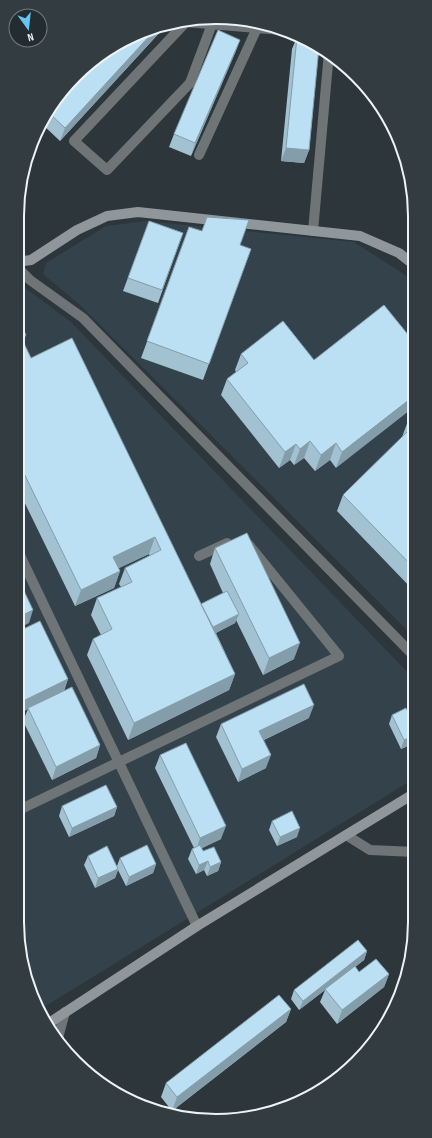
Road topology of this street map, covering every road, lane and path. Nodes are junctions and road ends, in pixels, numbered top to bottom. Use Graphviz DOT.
graph roads {
  1 [pos="212,24"];
  2 [pos="248,27"];
  3 [pos="178,28"];
  4 [pos="257,28"];
  5 [pos="328,60"];
  6 [pos="199,155"];
  7 [pos="313,231"];
  8 [pos="408,260"];
  9 [pos="24,261"];
  10 [pos="24,274"];
  11 [pos="199,556"];
  12 [pos="24,564"];
  13 [pos="408,650"];
  14 [pos="119,762"];
  15 [pos="408,797"];
  16 [pos="24,808"];
  17 [pos="346,835"];
  18 [pos="408,852"];
  19 [pos="197,926"];
  20 [pos="65,1012"];
  21 [pos="52,1021"];
  22 [pos="59,1033"];
  1 -- 2 [label="street"];
  1 -- 3 [label="street"];
  4 -- 6 [label="street"];
  5 -- 7 [label="street"];
  7 -- 8 [label="street"];
  7 -- 9 [label="street"];
  10 -- 13 [label="street"];
  11 -- 14 [label="street"];
  12 -- 14 [label="street"];
  14 -- 16 [label="street"];
  14 -- 19 [label="street"];
  15 -- 17 [label="street"];
  17 -- 18 [label="street"];
  17 -- 19 [label="street"];
  19 -- 20 [label="street"];
  20 -- 21 [label="street"];
  20 -- 22 [label="street"];
}
